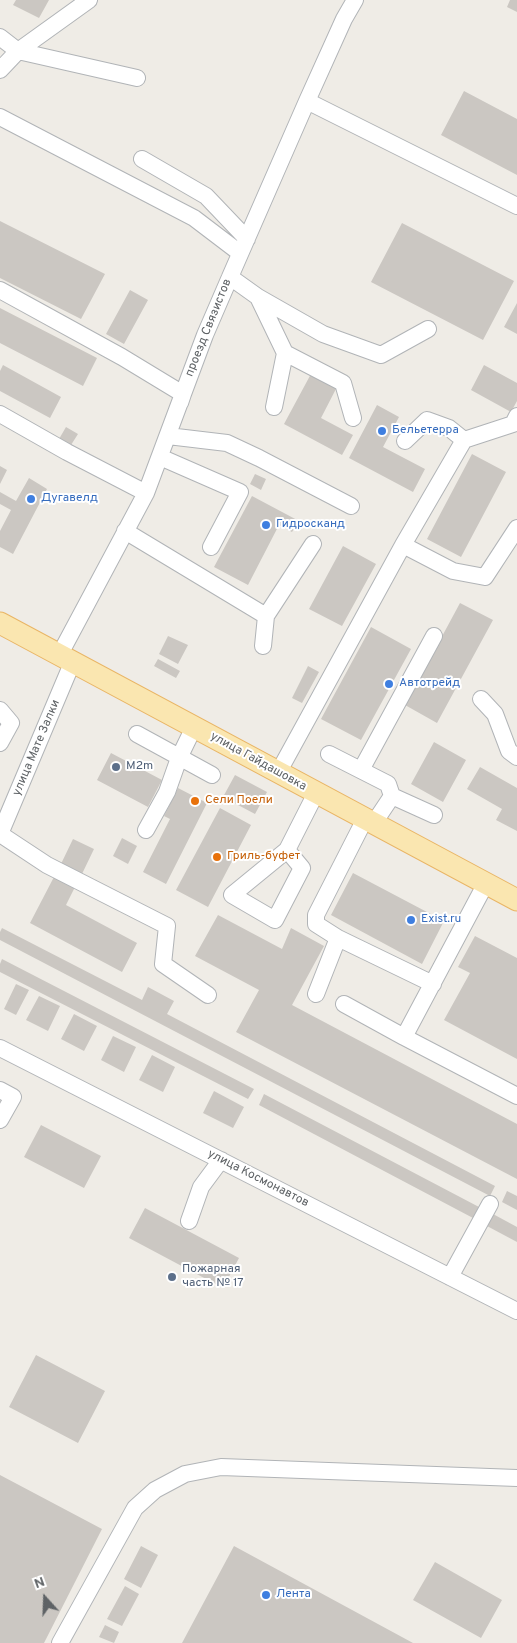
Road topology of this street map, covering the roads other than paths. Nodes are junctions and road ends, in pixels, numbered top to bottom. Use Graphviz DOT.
graph roads {
  1 [pos="89,0"];
  2 [pos="355,0"];
  3 [pos="0,38"];
  4 [pos="18,51"];
  5 [pos="0,70"];
  6 [pos="136,78"];
  7 [pos="307,101"];
  8 [pos="0,117"];
  9 [pos="142,159"];
  10 [pos="517,206"];
  11 [pos="244,246"];
  12 [pos="230,277"];
  13 [pos="0,290"];
  14 [pos="258,297"];
  15 [pos="428,329"];
  16 [pos="285,353"];
  17 [pos="183,394"];
  18 [pos="274,407"];
  19 [pos="0,414"];
  20 [pos="517,416"];
  21 [pos="353,418"];
  22 [pos="168,436"];
  23 [pos="464,440"];
  24 [pos="405,441"];
  25 [pos="160,457"];
  26 [pos="146,494"];
  27 [pos="351,506"];
  28 [pos="517,528"];
  29 [pos="125,531"];
  30 [pos="313,544"];
  31 [pos="403,545"];
  32 [pos="211,547"];
  33 [pos="266,616"];
  34 [pos="0,623"];
  35 [pos="434,636"];
  36 [pos="263,646"];
  37 [pos="66,658"];
  38 [pos="481,699"];
  39 [pos="0,710"];
  40 [pos="194,727"];
  41 [pos="137,734"];
  42 [pos="0,743"];
  43 [pos="329,754"];
  44 [pos="179,758"];
  45 [pos="517,758"];
  46 [pos="361,770"];
  47 [pos="278,772"];
  48 [pos="212,775"];
  49 [pos="316,793"];
  50 [pos="392,796"];
  51 [pos="434,816"];
  52 [pos="370,821"];
  53 [pos="146,830"];
  54 [pos="0,834"];
  55 [pos="288,850"];
  56 [pos="486,883"];
  57 [pos="517,899"];
  58 [pos="338,938"];
  59 [pos="433,984"];
  60 [pos="316,994"];
  61 [pos="208,996"];
  62 [pos="344,1004"];
  63 [pos="404,1037"];
  64 [pos="0,1048"];
  65 [pos="0,1090"];
  66 [pos="517,1096"];
  67 [pos="0,1120"];
  68 [pos="221,1160"];
  69 [pos="490,1204"];
  70 [pos="189,1221"];
  71 [pos="450,1277"];
  72 [pos="512,1308"];
  73 [pos="517,1326"];
  74 [pos="517,1478"];
  75 [pos="60,1643"];
  1 -- 4 [label="street"];
  2 -- 7 [label="street, проезд Связистов"];
  3 -- 4 [label="street"];
  4 -- 5 [label="street"];
  4 -- 6 [label="street"];
  7 -- 10 [label="street"];
  7 -- 11 [label="street, проезд Связистов"];
  8 -- 11 [label="street"];
  9 -- 11 [label="street"];
  11 -- 12 [label="street, проезд Связистов"];
  12 -- 14 [label="street"];
  12 -- 17 [label="street, проезд Связистов"];
  13 -- 17 [label="street"];
  14 -- 15 [label="street"];
  14 -- 16 [label="street"];
  16 -- 18 [label="street"];
  16 -- 21 [label="street"];
  17 -- 22 [label="street, проезд Связистов"];
  19 -- 26 [label="street"];
  20 -- 23 [label="street"];
  22 -- 25 [label="street"];
  22 -- 27 [label="street"];
  23 -- 24 [label="street"];
  23 -- 31 [label="street"];
  25 -- 26 [label="street"];
  25 -- 32 [label="street"];
  26 -- 29 [label="street"];
  28 -- 31 [label="street"];
  29 -- 33 [label="street"];
  29 -- 37 [label="street"];
  30 -- 33 [label="street"];
  31 -- 47 [label="street"];
  33 -- 36 [label="street"];
  34 -- 37 [label="main road, улица Гайдашовка"];
  35 -- 46 [label="street"];
  37 -- 40 [label="main road, улица Гайдашовка"];
  37 -- 54 [label="street, улица Мате Залки"];
  38 -- 45 [label="street"];
  39 -- 42 [label="street"];
  40 -- 44 [label="street"];
  40 -- 47 [label="main road, улица Гайдашовка"];
  41 -- 44 [label="street"];
  43 -- 46 [label="street"];
  44 -- 48 [label="street"];
  44 -- 53 [label="street"];
  46 -- 50 [label="street"];
  47 -- 49 [label="main road, улица Гайдашовка"];
  49 -- 52 [label="main road, улица Гайдашовка"];
  49 -- 55 [label="street"];
  50 -- 51 [label="street"];
  50 -- 52 [label="street"];
  52 -- 56 [label="main road, улица Гайдашовка"];
  52 -- 58 [label="street"];
  54 -- 61 [label="street"];
  56 -- 57 [label="main road, улица Гайдашовка"];
  56 -- 59 [label="street"];
  58 -- 59 [label="street"];
  58 -- 60 [label="street"];
  59 -- 63 [label="street"];
  62 -- 63 [label="street"];
  63 -- 66 [label="street"];
  64 -- 68 [label="street, улица Космонавтов"];
  65 -- 67 [label="street"];
  68 -- 70 [label="street"];
  68 -- 71 [label="street, улица Космонавтов"];
  69 -- 71 [label="street"];
  71 -- 72 [label="street, улица Космонавтов"];
  72 -- 73 [label="street"];
  74 -- 75 [label="street"];
}
